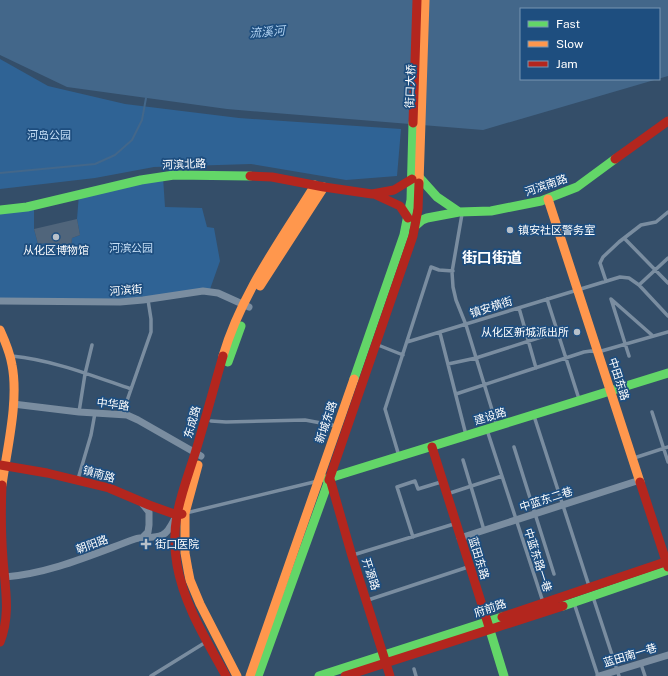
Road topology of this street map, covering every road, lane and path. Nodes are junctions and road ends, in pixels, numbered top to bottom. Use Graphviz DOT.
graph roads {
  1 [pos="417,0"];
  2 [pos="425,0"];
  3 [pos="668,121"];
  4 [pos="416,175"];
  5 [pos="319,186"];
  6 [pos="372,194"];
  7 [pos="548,199"];
  8 [pos="0,210"];
  9 [pos="461,212"];
  10 [pos="668,212"];
  11 [pos="408,218"];
  12 [pos="415,226"];
  13 [pos="624,238"];
  14 [pos="668,258"];
  15 [pos="655,270"];
  16 [pos="453,271"];
  17 [pos="606,281"];
  18 [pos="668,283"];
  19 [pos="640,285"];
  20 [pos="578,291"];
  21 [pos="547,299"];
  22 [pos="148,300"];
  23 [pos="0,301"];
  24 [pos="246,306"];
  25 [pos="518,308"];
  26 [pos="668,314"];
  27 [pos="466,325"];
  28 [pos="0,330"];
  29 [pos="440,332"];
  30 [pos="558,332"];
  31 [pos="668,332"];
  32 [pos="652,336"];
  33 [pos="528,341"];
  34 [pos="407,342"];
  35 [pos="376,344"];
  36 [pos="625,344"];
  37 [pos="92,345"];
  38 [pos="598,352"];
  39 [pos="403,355"];
  40 [pos="11,356"];
  41 [pos="629,356"];
  42 [pos="476,358"];
  43 [pos="566,358"];
  44 [pos="448,364"];
  45 [pos="536,368"];
  46 [pos="668,373"];
  47 [pos="85,374"];
  48 [pos="485,384"];
  49 [pos="131,389"];
  50 [pos="611,392"];
  51 [pos="456,394"];
  52 [pos="579,402"];
  53 [pos="13,404"];
  54 [pos="79,412"];
  55 [pos="652,412"];
  56 [pos="95,413"];
  57 [pos="122,415"];
  58 [pos="534,416"];
  59 [pos="211,421"];
  60 [pos="337,426"];
  61 [pos="498,427"];
  62 [pos="487,430"];
  63 [pos="466,436"];
  64 [pos="432,447"];
  65 [pos="514,447"];
  66 [pos="666,448"];
  67 [pos="198,455"];
  68 [pos="399,457"];
  69 [pos="633,459"];
  70 [pos="463,460"];
  71 [pos="668,462"];
  72 [pos="2,465"];
  73 [pos="502,476"];
  74 [pos="330,479"];
  75 [pos="77,480"];
  76 [pos="640,480"];
  77 [pos="319,481"];
  78 [pos="442,481"];
  79 [pos="470,486"];
  80 [pos="446,494"];
  81 [pos="140,502"];
  82 [pos="563,505"];
  83 [pos="181,514"];
  84 [pos="534,514"];
  85 [pos="516,520"];
  86 [pos="455,523"];
  87 [pos="484,530"];
  88 [pos="143,537"];
  89 [pos="413,537"];
  90 [pos="460,538"];
  91 [pos="352,556"];
  92 [pos="668,565"];
  93 [pos="469,567"];
  94 [pos="554,574"];
  95 [pos="4,577"];
  96 [pos="591,591"];
  97 [pos="367,600"];
  98 [pos="573,602"];
  99 [pos="543,603"];
  100 [pos="488,626"];
  101 [pos="207,641"];
  102 [pos="0,642"];
  103 [pos="668,657"];
  104 [pos="385,659"];
  105 [pos="641,663"];
  106 [pos="414,669"];
  107 [pos="366,673"];
  108 [pos="618,673"];
  109 [pos="151,676"];
  110 [pos="226,676"];
  111 [pos="237,676"];
  112 [pos="250,676"];
  113 [pos="258,676"];
  114 [pos="319,676"];
  115 [pos="348,676"];
  116 [pos="390,676"];
  117 [pos="416,676"];
  118 [pos="504,676"];
  119 [pos="599,676"];
  120 [pos="645,676"];
  1 -- 4 [label="street, 街口大桥"];
  2 -- 4 [label="street, 街口大桥"];
  3 -- 7 [label="street, 河滨南路"];
  4 -- 6 [label="street, 河滨北路"];
  4 -- 9 [label="street"];
  4 -- 11 [label="street, 新城东路"];
  4 -- 12 [label="street, 新城东路"];
  5 -- 6 [label="street, 河滨北路"];
  5 -- 8 [label="street, 河滨北路"];
  5 -- 24 [label="street, 东成路"];
  6 -- 11 [label="street, 河滨北路"];
  7 -- 9 [label="street, 河滨南路"];
  7 -- 20 [label="street, 中田东路"];
  9 -- 12 [label="street, 河滨南路"];
  9 -- 16 [label="lane"];
  10 -- 13 [label="lane"];
  11 -- 60 [label="street, 新城东路"];
  12 -- 35 [label="street, 新城东路"];
  13 -- 15 [label="lane"];
  13 -- 17 [label="lane"];
  14 -- 15 [label="lane"];
  15 -- 18 [label="lane"];
  15 -- 19 [label="lane"];
  16 -- 27 [label="lane"];
  16 -- 34 [label="lane"];
  17 -- 19 [label="lane, 镇安横街"];
  17 -- 20 [label="lane, 镇安横街"];
  19 -- 26 [label="lane"];
  20 -- 21 [label="lane, 镇安横街"];
  20 -- 38 [label="street, 中田东路"];
  21 -- 25 [label="lane, 镇安横街"];
  21 -- 30 [label="lane"];
  22 -- 23 [label="street, 河滨街"];
  22 -- 24 [label="street, 河滨街"];
  22 -- 49 [label="lane"];
  24 -- 59 [label="street, 东成路"];
  24 -- 67 [label="street, 东成路"];
  25 -- 27 [label="lane, 镇安横街"];
  25 -- 33 [label="lane"];
  27 -- 29 [label="lane"];
  27 -- 42 [label="lane, 镇安横街"];
  28 -- 40 [label="street"];
  29 -- 34 [label="lane"];
  29 -- 44 [label="lane"];
  30 -- 33 [label="lane"];
  30 -- 43 [label="lane"];
  31 -- 32 [label="lane"];
  32 -- 36 [label="lane"];
  32 -- 36 [label="lane"];
  33 -- 42 [label="lane"];
  33 -- 45 [label="lane"];
  34 -- 39 [label="lane"];
  35 -- 39 [label="lane"];
  35 -- 74 [label="street, 新城东路"];
  36 -- 38 [label="lane"];
  36 -- 41 [label="lane"];
  37 -- 47 [label="lane"];
  38 -- 43 [label="lane"];
  38 -- 50 [label="street, 中田东路"];
  39 -- 68 [label="lane"];
  40 -- 47 [label="lane"];
  40 -- 53 [label="street"];
  42 -- 44 [label="lane"];
  42 -- 48 [label="lane, 镇安横街"];
  43 -- 45 [label="lane"];
  43 -- 52 [label="lane"];
  44 -- 51 [label="lane"];
  45 -- 48 [label="lane"];
  46 -- 50 [label="street, 建设路"];
  47 -- 49 [label="lane"];
  47 -- 54 [label="lane"];
  48 -- 51 [label="lane"];
  48 -- 61 [label="lane, 镇安横街"];
  49 -- 57 [label="lane"];
  50 -- 52 [label="street, 建设路"];
  50 -- 69 [label="street, 中田东路"];
  51 -- 63 [label="lane"];
  52 -- 58 [label="street, 建设路"];
  53 -- 54 [label="street, 中华路"];
  53 -- 72 [label="street"];
  54 -- 56 [label="street, 中华路"];
  55 -- 66 [label="lane"];
  56 -- 57 [label="street, 中华路"];
  56 -- 75 [label="lane"];
  57 -- 67 [label="street, 中华路"];
  58 -- 61 [label="street, 建设路"];
  58 -- 82 [label="lane"];
  59 -- 60 [label="lane"];
  59 -- 67 [label="street, 东成路"];
  60 -- 77 [label="street, 新城东路"];
  61 -- 62 [label="street, 建设路"];
  62 -- 63 [label="street, 建设路"];
  62 -- 73 [label="lane, 中蓝东路一巷"];
  63 -- 64 [label="street, 建设路"];
  64 -- 68 [label="street, 建设路"];
  64 -- 78 [label="street, 蓝田东路"];
  65 -- 84 [label="lane"];
  66 -- 69 [label="lane"];
  66 -- 71 [label="lane"];
  67 -- 83 [label="street, 东成路"];
  68 -- 74 [label="street, 建设路"];
  69 -- 76 [label="street, 中田东路"];
  70 -- 79 [label="lane"];
  72 -- 75 [label="street, 镇南路"];
  72 -- 95 [label="street"];
  73 -- 79 [label="lane"];
  73 -- 85 [label="lane, 中蓝东路一巷"];
  74 -- 77 [label="street, 建设路"];
  74 -- 91 [label="street, 开源路"];
  74 -- 113 [label="street, 新城东路"];
  75 -- 81 [label="street, 镇南路"];
  76 -- 82 [label="street, 中蓝东二巷"];
  76 -- 92 [label="street, 中田东路"];
  77 -- 83 [label="lane"];
  77 -- 112 [label="street, 新城东路"];
  78 -- 80 [label="street, 蓝田东路"];
  78 -- 89 [label="lane"];
  79 -- 80 [label="lane"];
  79 -- 87 [label="lane"];
  80 -- 86 [label="street, 蓝田东路"];
  81 -- 83 [label="street, 镇南路"];
  81 -- 88 [label="street"];
  82 -- 84 [label="street, 中蓝东二巷"];
  82 -- 96 [label="lane"];
  83 -- 88 [label="street, 朝阳路"];
  83 -- 101 [label="street, 东成路"];
  83 -- 111 [label="street, 东成路"];
  84 -- 85 [label="street, 中蓝东二巷"];
  84 -- 94 [label="lane"];
  85 -- 87 [label="street, 中蓝东二巷"];
  85 -- 99 [label="lane, 中蓝东路一巷"];
  86 -- 89 [label="lane"];
  86 -- 90 [label="street, 蓝田东路"];
  87 -- 90 [label="street, 中蓝东二巷"];
  88 -- 95 [label="street, 朝阳路"];
  89 -- 91 [label="lane"];
  90 -- 93 [label="street, 蓝田东路"];
  91 -- 97 [label="street, 开源路"];
  92 -- 96 [label="street, 府前路"];
  93 -- 97 [label="lane"];
  93 -- 100 [label="street, 蓝田东路"];
  95 -- 102 [label="street"];
  96 -- 98 [label="street, 府前路"];
  96 -- 99 [label="street, 府前路"];
  96 -- 108 [label="lane"];
  97 -- 104 [label="street, 开源路"];
  98 -- 100 [label="street, 府前路"];
  98 -- 119 [label="lane"];
  99 -- 100 [label="street, 府前路"];
  100 -- 104 [label="street, 府前路"];
  100 -- 118 [label="street, 蓝田东路"];
  101 -- 109 [label="lane"];
  101 -- 110 [label="street, 东成路"];
  103 -- 105 [label="street, 蓝田南一巷"];
  104 -- 107 [label="street, 府前路"];
  104 -- 114 [label="street, 府前路"];
  104 -- 116 [label="street, 开源路"];
  105 -- 108 [label="street, 蓝田南一巷"];
  105 -- 120 [label="lane"];
  106 -- 117 [label="lane"];
  107 -- 115 [label="street, 府前路"];
  108 -- 119 [label="street, 蓝田南一巷"];
}
